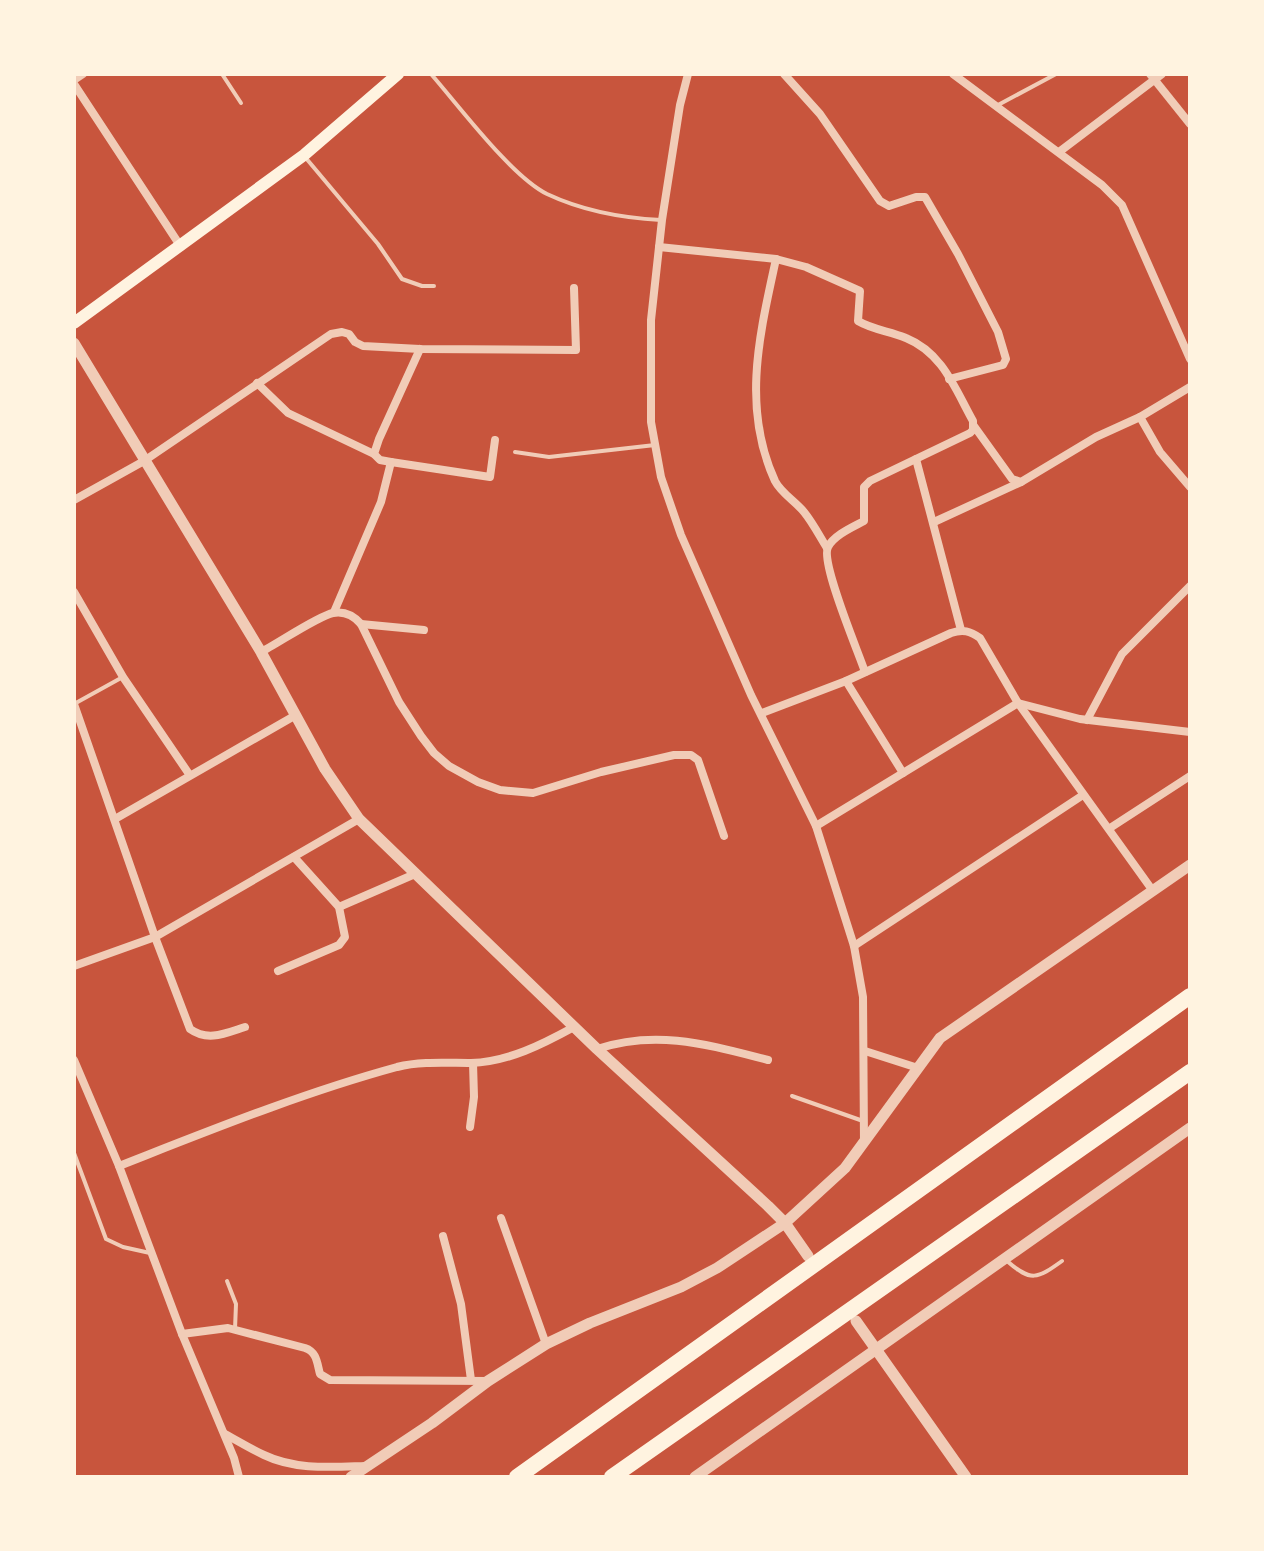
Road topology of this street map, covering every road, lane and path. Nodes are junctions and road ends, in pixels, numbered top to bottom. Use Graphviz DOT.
graph roads {
  1 [pos="83,74"];
  2 [pos="222,74"];
  3 [pos="398,74"];
  4 [pos="431,74"];
  5 [pos="688,74"];
  6 [pos="784,74"];
  7 [pos="953,74"];
  8 [pos="1056,74"];
  9 [pos="1155,76"];
  10 [pos="74,82"];
  11 [pos="241,103"];
  12 [pos="996,106"];
  13 [pos="1190,124"];
  14 [pos="1059,152"];
  15 [pos="304,155"];
  16 [pos="662,220"];
  17 [pos="181,247"];
  18 [pos="659,247"];
  19 [pos="776,259"];
  20 [pos="434,286"];
  21 [pos="574,288"];
  22 [pos="74,323"];
  23 [pos="74,343"];
  24 [pos="420,349"];
  25 [pos="1190,359"];
  26 [pos="949,379"];
  27 [pos="257,383"];
  28 [pos="1190,387"];
  29 [pos="1140,417"];
  30 [pos="974,426"];
  31 [pos="495,440"];
  32 [pos="655,445"];
  33 [pos="515,452"];
  34 [pos="374,454"];
  35 [pos="916,459"];
  36 [pos="144,461"];
  37 [pos="391,462"];
  38 [pos="1021,482"];
  39 [pos="1190,487"];
  40 [pos="74,500"];
  41 [pos="934,522"];
  42 [pos="827,548"];
  43 [pos="1190,586"];
  44 [pos="74,592"];
  45 [pos="334,612"];
  46 [pos="361,624"];
  47 [pos="424,630"];
  48 [pos="961,630"];
  49 [pos="261,652"];
  50 [pos="865,672"];
  51 [pos="123,677"];
  52 [pos="846,681"];
  53 [pos="1018,703"];
  54 [pos="74,704"];
  55 [pos="762,713"];
  56 [pos="296,715"];
  57 [pos="1087,720"];
  58 [pos="1190,732"];
  59 [pos="903,773"];
  60 [pos="189,774"];
  61 [pos="1190,776"];
  62 [pos="1083,795"];
  63 [pos="115,819"];
  64 [pos="359,819"];
  65 [pos="816,826"];
  66 [pos="1110,828"];
  67 [pos="724,836"];
  68 [pos="294,857"];
  69 [pos="1190,865"];
  70 [pos="415,874"];
  71 [pos="1153,891"];
  72 [pos="339,907"];
  73 [pos="155,937"];
  74 [pos="854,946"];
  75 [pos="74,966"];
  76 [pos="278,971"];
  77 [pos="1190,996"];
  78 [pos="245,1027"];
  79 [pos="574,1027"];
  80 [pos="597,1049"];
  81 [pos="865,1051"];
  82 [pos="74,1060"];
  83 [pos="768,1060"];
  84 [pos="473,1063"];
  85 [pos="918,1068"];
  86 [pos="1190,1072"];
  87 [pos="792,1096"];
  88 [pos="863,1121"];
  89 [pos="470,1127"];
  90 [pos="1190,1128"];
  91 [pos="864,1142"];
  92 [pos="74,1153"];
  93 [pos="119,1166"];
  94 [pos="501,1218"];
  95 [pos="785,1223"];
  96 [pos="443,1236"];
  97 [pos="153,1253"];
  98 [pos="808,1256"];
  99 [pos="1005,1259"];
  100 [pos="1062,1261"];
  101 [pos="227,1281"];
  102 [pos="856,1321"];
  103 [pos="235,1329"];
  104 [pos="182,1334"];
  105 [pos="546,1344"];
  106 [pos="874,1349"];
  107 [pos="471,1380"];
  108 [pos="488,1381"];
  109 [pos="225,1434"];
  110 [pos="365,1466"];
  111 [pos="239,1477"];
  112 [pos="351,1477"];
  113 [pos="517,1477"];
  114 [pos="612,1477"];
  115 [pos="695,1477"];
  116 [pos="966,1477"];
  1 -- 10 [label="street"];
  2 -- 11 [label="lane"];
  3 -- 15 [label="main road"];
  4 -- 16 [label="lane"];
  5 -- 16 [label="street"];
  6 -- 26 [label="street"];
  7 -- 12 [label="street"];
  8 -- 12 [label="lane"];
  9 -- 13 [label="street"];
  9 -- 14 [label="street"];
  10 -- 17 [label="street"];
  12 -- 14 [label="street"];
  14 -- 25 [label="street"];
  15 -- 17 [label="main road"];
  15 -- 20 [label="lane"];
  16 -- 18 [label="street"];
  17 -- 22 [label="main road"];
  18 -- 19 [label="street"];
  18 -- 32 [label="street"];
  19 -- 26 [label="street"];
  19 -- 42 [label="street"];
  21 -- 24 [label="street"];
  23 -- 36 [label="street"];
  24 -- 27 [label="street"];
  24 -- 34 [label="street"];
  26 -- 30 [label="street"];
  27 -- 34 [label="street"];
  27 -- 36 [label="street"];
  28 -- 29 [label="street"];
  29 -- 38 [label="street"];
  29 -- 39 [label="street"];
  30 -- 35 [label="street"];
  30 -- 38 [label="street"];
  31 -- 37 [label="street"];
  32 -- 33 [label="lane"];
  32 -- 55 [label="street"];
  34 -- 37 [label="street"];
  35 -- 41 [label="street"];
  35 -- 42 [label="street"];
  36 -- 40 [label="street"];
  36 -- 49 [label="street"];
  37 -- 45 [label="street"];
  38 -- 41 [label="street"];
  41 -- 48 [label="street"];
  42 -- 50 [label="street"];
  43 -- 57 [label="street"];
  44 -- 51 [label="street"];
  45 -- 46 [label="street"];
  45 -- 49 [label="street"];
  46 -- 47 [label="street"];
  46 -- 67 [label="street"];
  48 -- 50 [label="street"];
  48 -- 53 [label="street"];
  49 -- 56 [label="street"];
  50 -- 52 [label="street"];
  51 -- 54 [label="lane"];
  51 -- 60 [label="street"];
  52 -- 55 [label="street"];
  52 -- 59 [label="street"];
  53 -- 57 [label="street"];
  53 -- 59 [label="street"];
  53 -- 62 [label="street"];
  54 -- 63 [label="street"];
  55 -- 65 [label="street"];
  56 -- 60 [label="street"];
  56 -- 64 [label="street"];
  57 -- 58 [label="street"];
  59 -- 65 [label="street"];
  60 -- 63 [label="street"];
  61 -- 66 [label="street"];
  62 -- 66 [label="street"];
  62 -- 74 [label="street"];
  63 -- 73 [label="street"];
  64 -- 68 [label="street"];
  64 -- 70 [label="street"];
  65 -- 74 [label="street"];
  66 -- 71 [label="street"];
  68 -- 72 [label="street"];
  68 -- 73 [label="street"];
  69 -- 71 [label="street"];
  70 -- 72 [label="street"];
  70 -- 79 [label="street"];
  71 -- 85 [label="street"];
  72 -- 76 [label="street"];
  73 -- 75 [label="street"];
  73 -- 78 [label="street"];
  74 -- 81 [label="street"];
  77 -- 113 [label="highway"];
  79 -- 80 [label="street"];
  79 -- 84 [label="street"];
  80 -- 83 [label="street"];
  80 -- 95 [label="street"];
  81 -- 85 [label="street"];
  81 -- 88 [label="street"];
  82 -- 93 [label="street"];
  84 -- 89 [label="street"];
  84 -- 93 [label="street"];
  85 -- 91 [label="street"];
  86 -- 114 [label="highway"];
  87 -- 88 [label="lane"];
  88 -- 91 [label="street"];
  90 -- 99 [label="street"];
  91 -- 95 [label="street"];
  92 -- 97 [label="lane"];
  93 -- 97 [label="street"];
  94 -- 105 [label="street"];
  95 -- 98 [label="street"];
  95 -- 105 [label="street"];
  96 -- 107 [label="street"];
  97 -- 104 [label="street"];
  99 -- 100 [label="lane"];
  99 -- 106 [label="street"];
  101 -- 103 [label="lane"];
  102 -- 106 [label="street"];
  103 -- 104 [label="street"];
  103 -- 107 [label="street"];
  104 -- 109 [label="street"];
  105 -- 108 [label="street"];
  106 -- 115 [label="street"];
  106 -- 116 [label="street"];
  107 -- 108 [label="street"];
  108 -- 110 [label="street"];
  109 -- 110 [label="street"];
  109 -- 111 [label="street"];
  110 -- 112 [label="street"];
}
